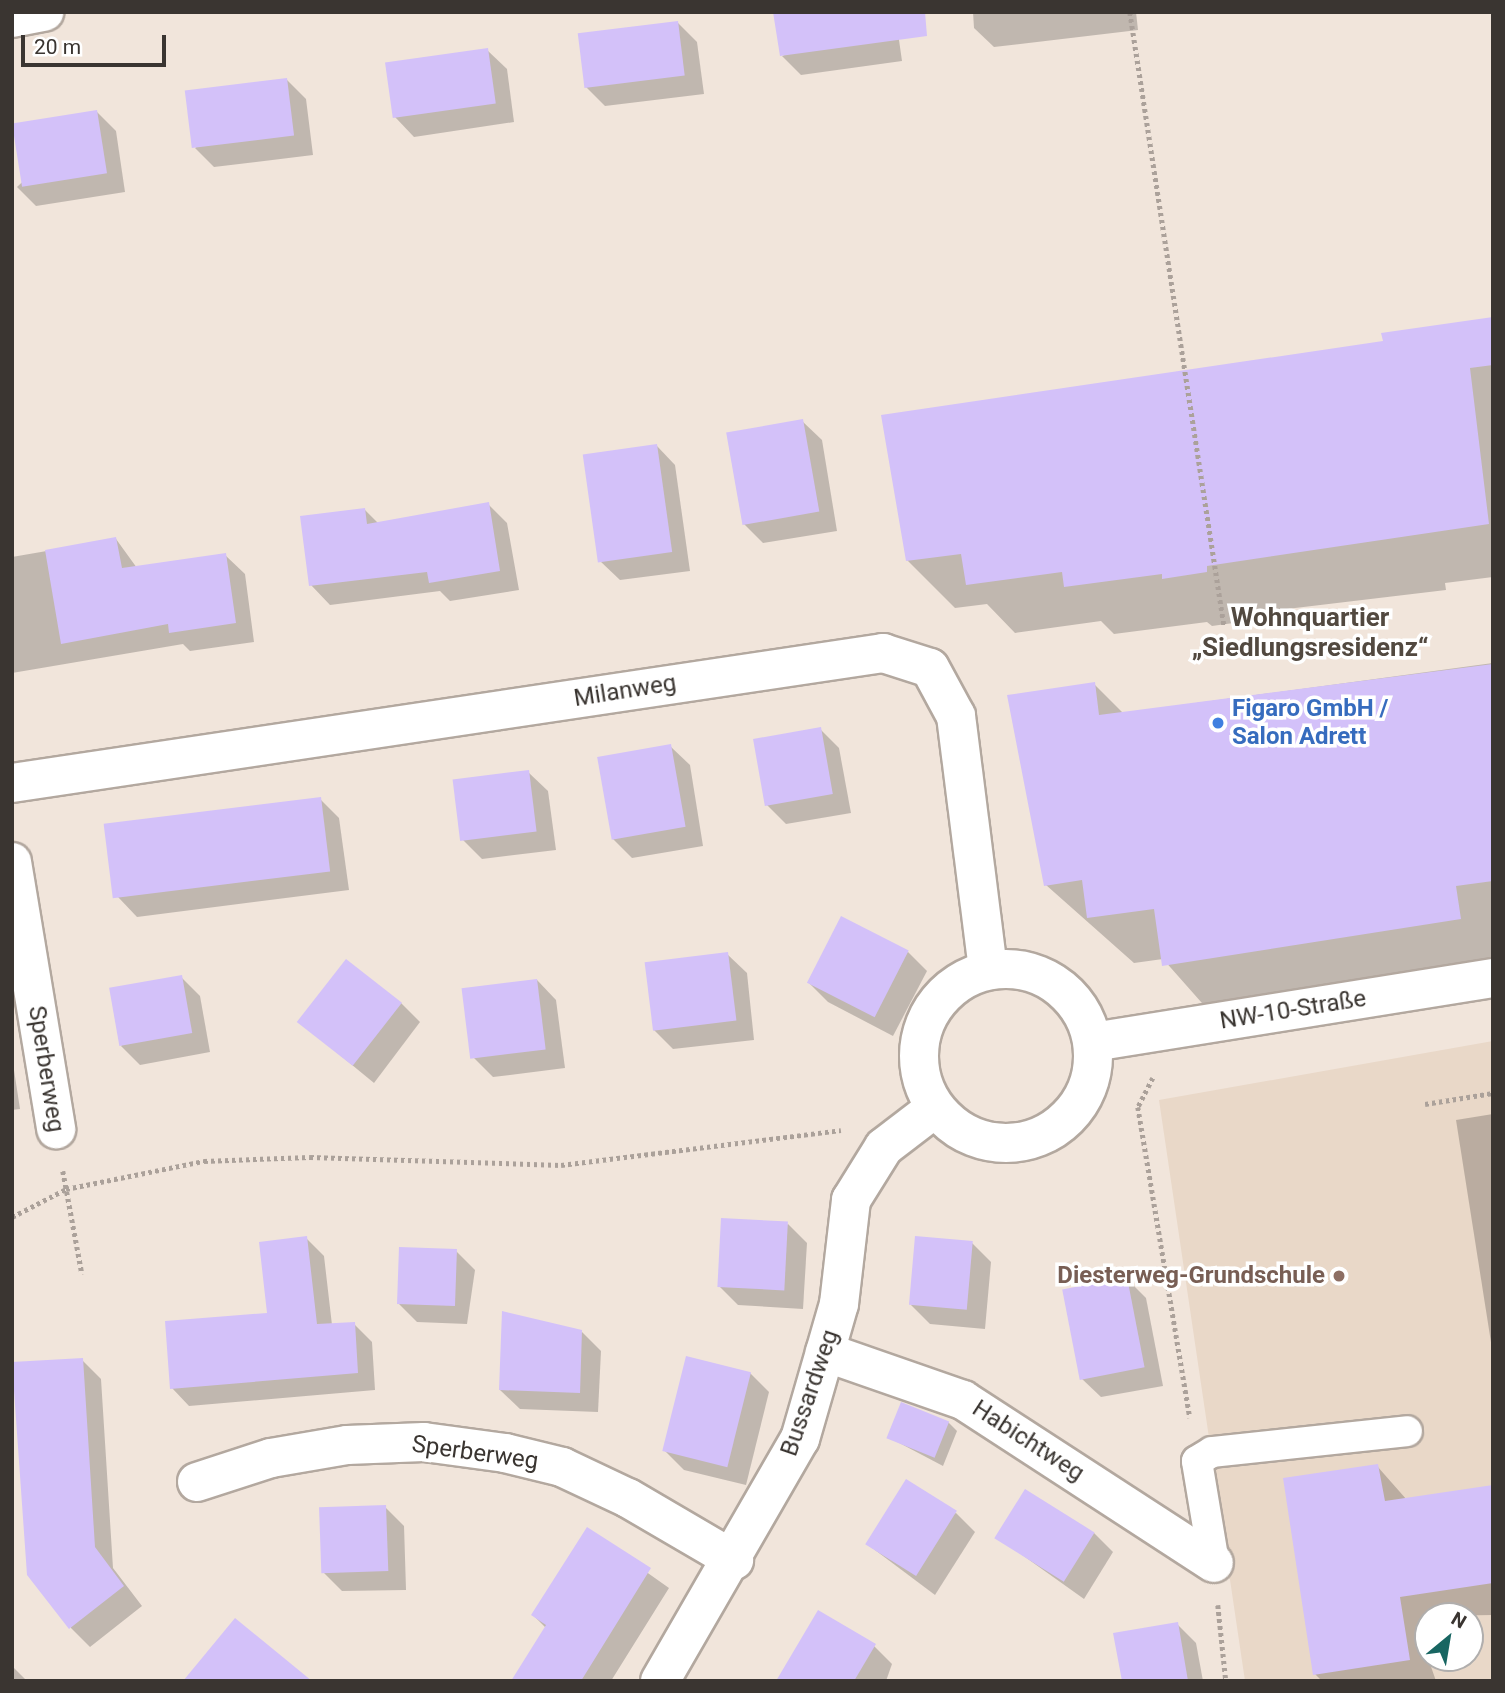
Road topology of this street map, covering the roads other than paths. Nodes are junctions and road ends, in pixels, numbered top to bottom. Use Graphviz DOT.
graph roads {
  1 [pos="44,12"];
  2 [pos="12,18"];
  3 [pos="12,783"];
  4 [pos="12,862"];
  5 [pos="988,969"];
  6 [pos="1493,978"];
  7 [pos="1093,1042"];
  8 [pos="935,1108"];
  9 [pos="56,1129"];
  10 [pos="825,1352"];
  11 [pos="1407,1431"];
  12 [pos="197,1482"];
  13 [pos="734,1560"];
  14 [pos="1214,1563"];
  15 [pos="660,1681"];
  1 -- 2 [label="street"];
  3 -- 5 [label="street, Milanweg"];
  4 -- 9 [label="street, Sperberweg"];
  5 -- 7 [label="street"];
  5 -- 8 [label="street"];
  6 -- 7 [label="street, NW-10-Straße"];
  7 -- 8 [label="street"];
  8 -- 10 [label="street, Bussardweg"];
  10 -- 13 [label="street, Bussardweg"];
  10 -- 14 [label="street, Habichtweg"];
  11 -- 14 [label="lane"];
  12 -- 13 [label="street, Sperberweg"];
  13 -- 15 [label="street, Bussardweg"];
}
